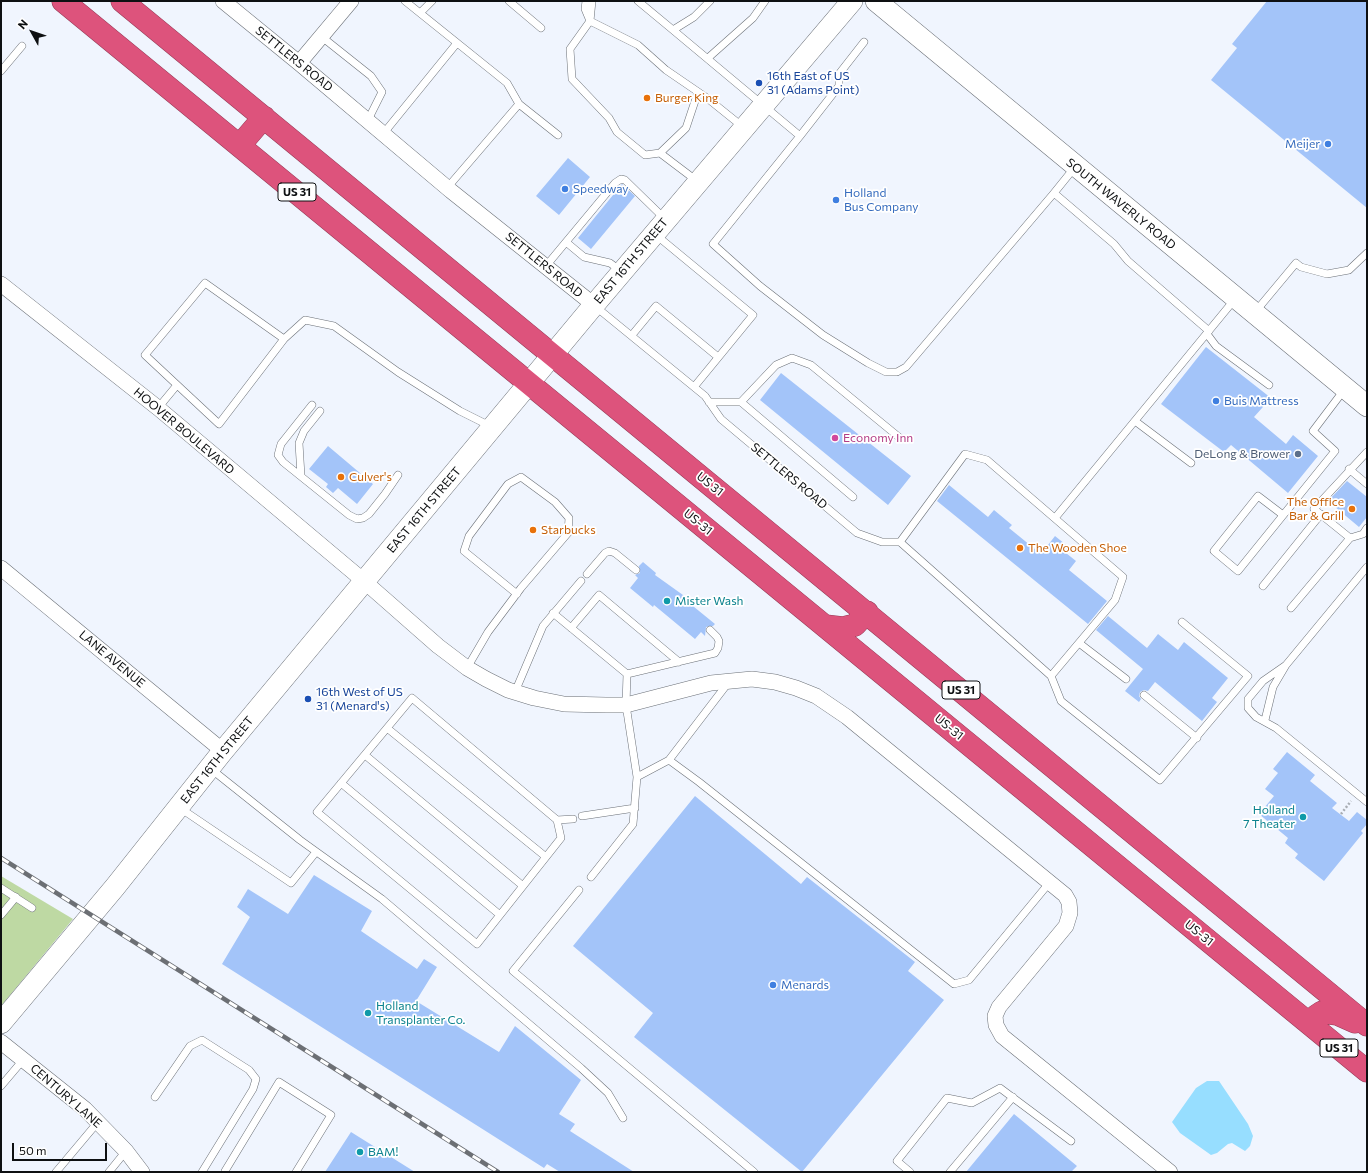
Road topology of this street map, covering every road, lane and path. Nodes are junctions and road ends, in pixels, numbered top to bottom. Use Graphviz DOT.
graph roads {
  1 [pos="63,1"];
  2 [pos="122,1"];
  3 [pos="223,1"];
  4 [pos="351,1"];
  5 [pos="405,1"];
  6 [pos="432,1"];
  7 [pos="509,1"];
  8 [pos="586,1"];
  9 [pos="592,1"];
  10 [pos="638,1"];
  11 [pos="710,1"];
  12 [pos="766,1"];
  13 [pos="852,1"];
  14 [pos="876,1"];
  15 [pos="420,13"];
  16 [pos="590,21"];
  17 [pos="541,28"];
  18 [pos="673,30"];
  19 [pos="322,37"];
  20 [pos="864,42"];
  21 [pos="457,43"];
  22 [pos="22,46"];
  23 [pos="708,58"];
  24 [pos="299,63"];
  25 [pos="1,71"];
  26 [pos="698,92"];
  27 [pos="519,104"];
  28 [pos="764,105"];
  29 [pos="264,117"];
  30 [pos="368,120"];
  31 [pos="744,128"];
  32 [pos="383,134"];
  33 [pos="558,135"];
  34 [pos="800,136"];
  35 [pos="240,145"];
  36 [pos="660,153"];
  37 [pos="1076,166"];
  38 [pos="698,182"];
  39 [pos="447,188"];
  40 [pos="1054,194"];
  41 [pos="660,227"];
  42 [pos="566,242"];
  43 [pos="1367,253"];
  44 [pos="546,266"];
  45 [pos="622,272"];
  46 [pos="1,284"];
  47 [pos="1236,298"];
  48 [pos="594,305"];
  49 [pos="1254,313"];
  50 [pos="1208,333"];
  51 [pos="632,335"];
  52 [pos="284,339"];
  53 [pos="553,356"];
  54 [pos="718,357"];
  55 [pos="530,384"];
  56 [pos="177,385"];
  57 [pos="1269,385"];
  58 [pos="694,387"];
  59 [pos="1346,389"];
  60 [pos="709,402"];
  61 [pos="741,402"];
  62 [pos="312,405"];
  63 [pos="1367,406"];
  64 [pos="158,408"];
  65 [pos="320,412"];
  66 [pos="1135,421"];
  67 [pos="493,427"];
  68 [pos="900,438"];
  69 [pos="1367,452"];
  70 [pos="1191,463"];
  71 [pos="1349,469"];
  72 [pos="398,475"];
  73 [pos="301,476"];
  74 [pos="1367,484"];
  75 [pos="853,497"];
  76 [pos="1321,514"];
  77 [pos="1283,515"];
  78 [pos="1055,518"];
  79 [pos="1367,528"];
  80 [pos="1350,538"];
  81 [pos="900,542"];
  82 [pos="1367,567"];
  83 [pos="1,568"];
  84 [pos="636,570"];
  85 [pos="587,574"];
  86 [pos="581,581"];
  87 [pos="365,582"];
  88 [pos="1263,586"];
  89 [pos="517,594"];
  90 [pos="1291,608"];
  91 [pos="867,612"];
  92 [pos="553,613"];
  93 [pos="1182,622"];
  94 [pos="826,626"];
  95 [pos="570,628"];
  96 [pos="710,630"];
  97 [pos="1079,643"];
  98 [pos="679,662"];
  99 [pos="1286,665"];
  100 [pos="467,668"];
  101 [pos="627,674"];
  102 [pos="1051,676"];
  103 [pos="1126,679"];
  104 [pos="730,680"];
  105 [pos="514,692"];
  106 [pos="1144,695"];
  107 [pos="626,705"];
  108 [pos="1265,720"];
  109 [pos="387,728"];
  110 [pos="1197,738"];
  111 [pos="223,751"];
  112 [pos="365,755"];
  113 [pos="669,760"];
  114 [pos="210,768"];
  115 [pos="637,777"];
  116 [pos="341,783"];
  117 [pos="1351,801"];
  118 [pos="1367,802"];
  119 [pos="179,807"];
  120 [pos="634,808"];
  121 [pos="1341,814"];
  122 [pos="582,816"];
  123 [pos="573,819"];
  124 [pos="557,820"];
  125 [pos="316,852"];
  126 [pos="546,857"];
  127 [pos="590,876"];
  128 [pos="1050,882"];
  129 [pos="523,886"];
  130 [pos="1,888"];
  131 [pos="580,890"];
  132 [pos="16,897"];
  133 [pos="32,908"];
  134 [pos="1,915"];
  135 [pos="500,915"];
  136 [pos="1,1023"];
  137 [pos="1311,1024"];
  138 [pos="1367,1026"];
  139 [pos="1,1042"];
  140 [pos="23,1060"];
  141 [pos="1367,1071"];
  142 [pos="1,1086"];
  143 [pos="155,1097"];
  144 [pos="1013,1097"];
  145 [pos="623,1118"];
  146 [pos="98,1122"];
  147 [pos="1071,1141"];
  148 [pos="126,1151"];
  149 [pos="906,1171"];
  150 [pos="56,1172"];
  151 [pos="108,1172"];
  152 [pos="142,1172"];
  153 [pos="202,1172"];
  154 [pos="226,1172"];
  155 [pos="296,1172"];
  156 [pos="754,1172"];
  157 [pos="950,1172"];
  158 [pos="1170,1172"];
  1 -- 35 [label="highway, US 31"];
  2 -- 29 [label="highway, US 31"];
  3 -- 24 [label="street, SETTLERS ROAD"];
  4 -- 19 [label="street"];
  5 -- 15 [label="lane"];
  6 -- 15 [label="lane"];
  7 -- 17 [label="lane"];
  8 -- 16 [label="lane"];
  9 -- 16 [label="lane"];
  10 -- 18 [label="lane"];
  11 -- 18 [label="lane"];
  12 -- 23 [label="lane"];
  13 -- 28 [label="main road, EAST 16TH STREET"];
  14 -- 37 [label="main road, SOUTH WAVERLY ROAD"];
  15 -- 21 [label="lane"];
  16 -- 26 [label="lane"];
  16 -- 36 [label="lane"];
  18 -- 23 [label="lane"];
  19 -- 24 [label="street"];
  19 -- 30 [label="lane"];
  20 -- 34 [label="lane"];
  21 -- 27 [label="lane"];
  21 -- 32 [label="lane"];
  22 -- 25 [label="lane"];
  23 -- 28 [label="lane"];
  24 -- 30 [label="street, SETTLERS ROAD"];
  26 -- 31 [label="lane"];
  26 -- 36 [label="lane"];
  27 -- 33 [label="lane"];
  27 -- 39 [label="lane"];
  28 -- 31 [label="main road, EAST 16TH STREET"];
  28 -- 34 [label="lane"];
  29 -- 35 [label="highway"];
  29 -- 53 [label="highway, US 31"];
  30 -- 32 [label="street, SETTLERS ROAD"];
  31 -- 38 [label="main road, EAST 16TH STREET"];
  32 -- 39 [label="street, SETTLERS ROAD"];
  34 -- 40 [label="lane"];
  35 -- 55 [label="highway, US 31"];
  36 -- 38 [label="lane"];
  37 -- 40 [label="lane"];
  37 -- 47 [label="main road, SOUTH WAVERLY ROAD"];
  38 -- 41 [label="main road, EAST 16TH STREET"];
  39 -- 44 [label="street, SETTLERS ROAD"];
  40 -- 50 [label="lane"];
  41 -- 42 [label="lane"];
  41 -- 45 [label="main road, EAST 16TH STREET"];
  41 -- 54 [label="lane"];
  42 -- 44 [label="lane"];
  42 -- 45 [label="lane"];
  43 -- 49 [label="lane"];
  44 -- 48 [label="street, SETTLERS ROAD"];
  45 -- 48 [label="main road, EAST 16TH STREET"];
  46 -- 64 [label="street, HOOVER BOULEVARD"];
  47 -- 49 [label="main road, SOUTH WAVERLY ROAD"];
  47 -- 50 [label="lane"];
  48 -- 51 [label="lane, SETTLERS ROAD"];
  48 -- 53 [label="main road, EAST 16TH STREET"];
  49 -- 59 [label="main road, SOUTH WAVERLY ROAD"];
  50 -- 57 [label="lane"];
  50 -- 66 [label="lane"];
  51 -- 54 [label="lane"];
  51 -- 58 [label="lane, SETTLERS ROAD"];
  52 -- 56 [label="lane"];
  52 -- 56 [label="lane"];
  52 -- 67 [label="lane"];
  53 -- 55 [label="main road, EAST 16TH STREET"];
  53 -- 91 [label="highway, US 31 / US 31"];
  54 -- 58 [label="lane"];
  55 -- 67 [label="main road, EAST 16TH STREET"];
  55 -- 94 [label="highway, US-31 / US 31"];
  56 -- 64 [label="lane"];
  58 -- 60 [label="lane, SETTLERS ROAD"];
  59 -- 63 [label="main road, SOUTH WAVERLY ROAD"];
  59 -- 77 [label="lane"];
  60 -- 61 [label="lane"];
  60 -- 81 [label="lane, SETTLERS ROAD"];
  61 -- 68 [label="lane"];
  61 -- 75 [label="lane"];
  62 -- 73 [label="lane"];
  64 -- 87 [label="street, HOOVER BOULEVARD"];
  65 -- 73 [label="lane"];
  66 -- 70 [label="lane"];
  66 -- 78 [label="lane"];
  67 -- 87 [label="main road, EAST 16TH STREET"];
  69 -- 71 [label="lane"];
  71 -- 74 [label="lane"];
  71 -- 76 [label="lane"];
  72 -- 73 [label="lane"];
  76 -- 80 [label="lane"];
  76 -- 88 [label="lane"];
  77 -- 77 [label="lane"];
  78 -- 81 [label="lane"];
  78 -- 97 [label="lane"];
  79 -- 80 [label="lane"];
  80 -- 90 [label="lane"];
  81 -- 102 [label="lane"];
  82 -- 99 [label="lane"];
  83 -- 111 [label="street, LANE AVENUE"];
  84 -- 85 [label="lane"];
  86 -- 92 [label="lane"];
  87 -- 100 [label="street, HOOVER BOULEVARD"];
  87 -- 111 [label="main road, EAST 16TH STREET"];
  89 -- 89 [label="lane"];
  89 -- 100 [label="lane"];
  91 -- 94 [label="highway"];
  91 -- 138 [label="highway, US 31 / US 31"];
  92 -- 95 [label="lane"];
  92 -- 105 [label="lane"];
  93 -- 110 [label="lane"];
  94 -- 137 [label="highway, US-31 / US 31"];
  95 -- 98 [label="lane"];
  95 -- 101 [label="lane"];
  96 -- 98 [label="lane"];
  97 -- 102 [label="lane"];
  97 -- 103 [label="lane"];
  98 -- 101 [label="lane"];
  99 -- 108 [label="lane"];
  99 -- 108 [label="lane"];
  100 -- 105 [label="street, HOOVER BOULEVARD"];
  101 -- 107 [label="lane"];
  102 -- 110 [label="lane"];
  104 -- 107 [label="street, HOOVER BOULEVARD"];
  104 -- 113 [label="lane"];
  104 -- 128 [label="street, HOOVER BOULEVARD"];
  105 -- 107 [label="street, HOOVER BOULEVARD"];
  106 -- 110 [label="lane"];
  107 -- 115 [label="lane"];
  108 -- 118 [label="lane"];
  109 -- 112 [label="lane"];
  109 -- 124 [label="lane"];
  109 -- 126 [label="lane"];
  111 -- 114 [label="main road, EAST 16TH STREET"];
  112 -- 116 [label="lane"];
  112 -- 129 [label="lane"];
  113 -- 115 [label="lane"];
  113 -- 128 [label="lane"];
  114 -- 119 [label="main road, EAST 16TH STREET"];
  114 -- 125 [label="lane"];
  115 -- 120 [label="lane"];
  116 -- 135 [label="lane"];
  116 -- 135 [label="lane"];
  117 -- 121 [label="path"];
  119 -- 125 [label="lane"];
  119 -- 136 [label="main road, EAST 16TH STREET"];
  120 -- 122 [label="lane"];
  120 -- 127 [label="lane"];
  123 -- 124 [label="lane"];
  124 -- 126 [label="lane"];
  125 -- 145 [label="lane"];
  126 -- 129 [label="lane"];
  128 -- 158 [label="street, HOOVER BOULEVARD"];
  129 -- 135 [label="lane"];
  130 -- 132 [label="lane"];
  131 -- 156 [label="lane"];
  132 -- 133 [label="lane"];
  132 -- 134 [label="lane"];
  137 -- 138 [label="highway"];
  137 -- 141 [label="highway, US-31 / US 31"];
  139 -- 140 [label="street, CENTURY LANE"];
  140 -- 142 [label="lane"];
  140 -- 146 [label="street, CENTURY LANE"];
  143 -- 153 [label="lane"];
  144 -- 147 [label="lane"];
  144 -- 149 [label="lane"];
  144 -- 157 [label="lane"];
  146 -- 148 [label="street, CENTURY LANE"];
  146 -- 150 [label="lane"];
  148 -- 151 [label="lane"];
  148 -- 152 [label="street, CENTURY LANE"];
  154 -- 155 [label="lane"];
}
